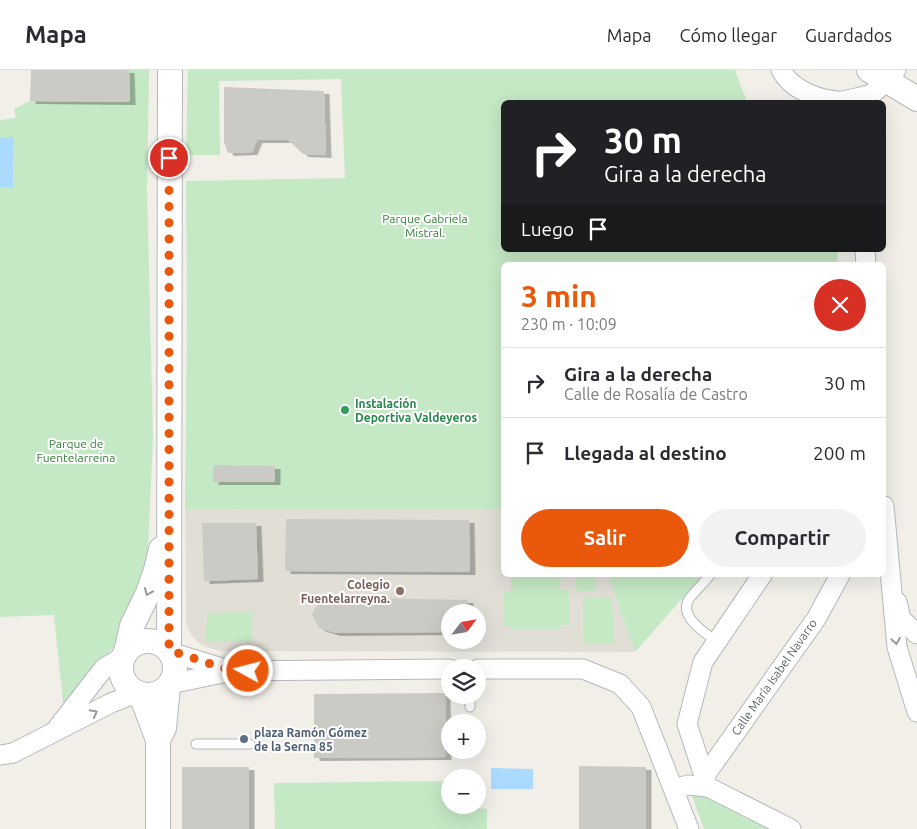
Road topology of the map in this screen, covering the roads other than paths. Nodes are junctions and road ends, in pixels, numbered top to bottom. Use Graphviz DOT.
graph roads {
  1 [pos="170,70"];
  2 [pos="781,70"];
  3 [pos="884,74"];
  4 [pos="917,99"];
  5 [pos="831,100"];
  6 [pos="846,100"];
  7 [pos="169,511"];
  8 [pos="886,529"];
  9 [pos="890,576"];
  10 [pos="708,577"];
  11 [pos="761,577"];
  12 [pos="839,577"];
  13 [pos="917,624"];
  14 [pos="917,634"];
  15 [pos="717,642"];
  16 [pos="170,651"];
  17 [pos="124,654"];
  18 [pos="486,669"];
  19 [pos="441,670"];
  20 [pos="232,671"];
  21 [pos="914,685"];
  22 [pos="169,686"];
  23 [pos="139,694"];
  24 [pos="917,712"];
  25 [pos="52,734"];
  26 [pos="158,740"];
  27 [pos="196,744"];
  28 [pos="250,744"];
  29 [pos="0,755"];
  30 [pos="706,782"];
  31 [pos="674,789"];
  32 [pos="158,829"];
  33 [pos="689,829"];
  34 [pos="791,829"];
  1 -- 7 [label="street"];
  2 -- 5 [label="street"];
  3 -- 4 [label="street"];
  3 -- 6 [label="street"];
  7 -- 16 [label="street"];
  7 -- 17 [label="street, one-way"];
  8 -- 9 [label="street"];
  9 -- 13 [label="street"];
  9 -- 14 [label="street"];
  9 -- 21 [label="street, one-way"];
  10 -- 15 [label="lane"];
  11 -- 15 [label="street"];
  12 -- 30 [label="street, Calle María Isabel Navarro"];
  15 -- 30 [label="street"];
  16 -- 17 [label="street"];
  16 -- 20 [label="street"];
  16 -- 22 [label="street"];
  17 -- 23 [label="street"];
  17 -- 25 [label="street"];
  18 -- 31 [label="street"];
  19 -- 20 [label="street"];
  20 -- 22 [label="street"];
  21 -- 24 [label="street"];
  22 -- 23 [label="street"];
  22 -- 26 [label="street"];
  25 -- 23 [label="street, one-way"];
  23 -- 26 [label="street"];
  25 -- 29 [label="street"];
  26 -- 32 [label="street"];
  27 -- 28 [label="lane"];
  30 -- 31 [label="street"];
  30 -- 34 [label="street"];
  31 -- 33 [label="street"];
}
